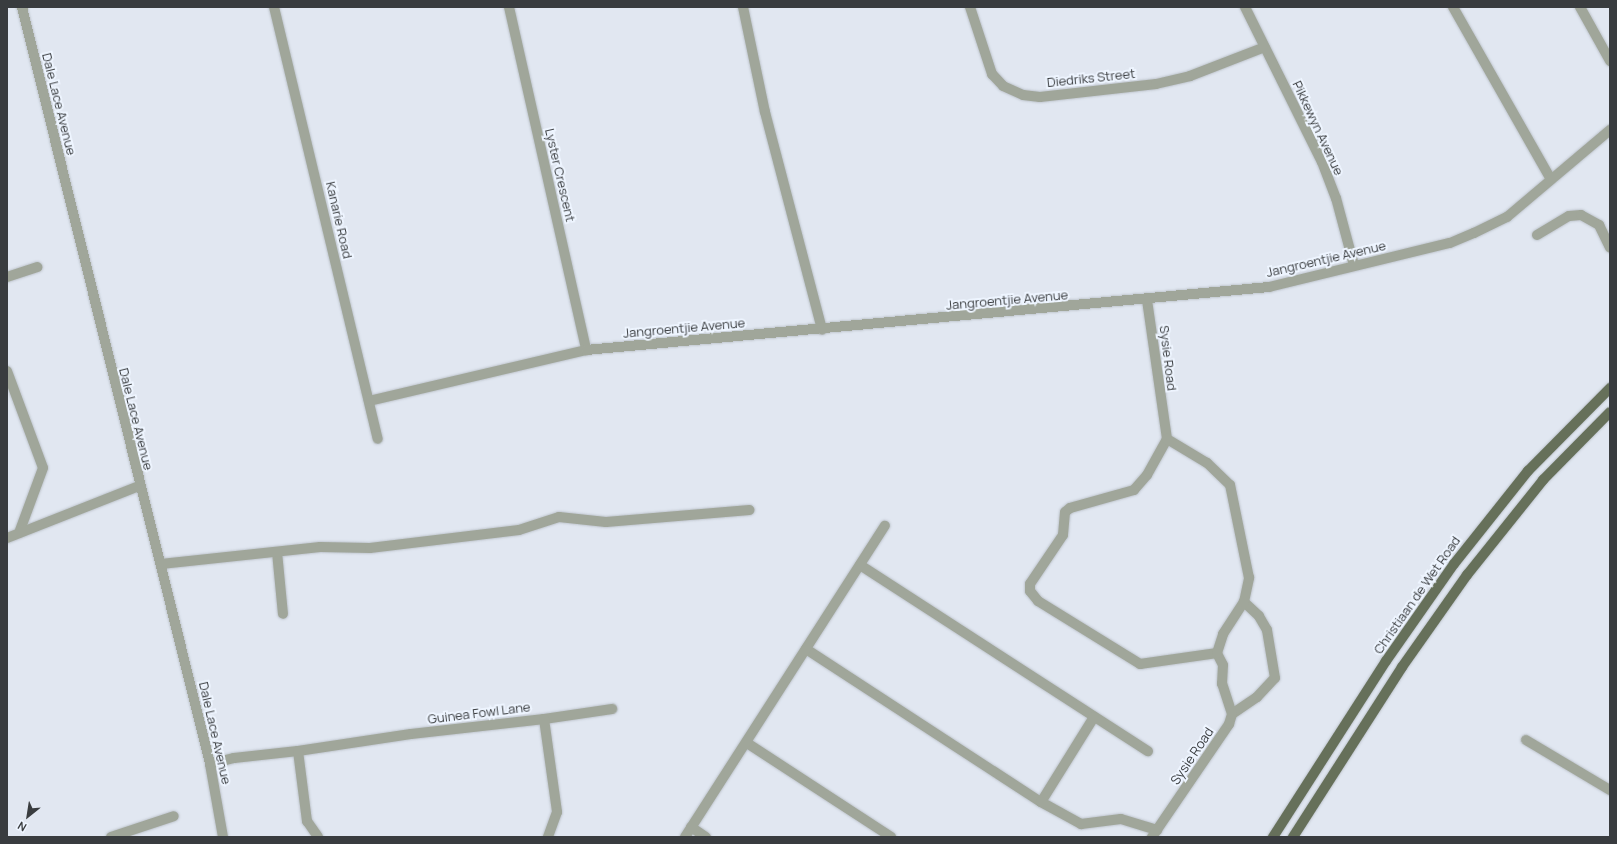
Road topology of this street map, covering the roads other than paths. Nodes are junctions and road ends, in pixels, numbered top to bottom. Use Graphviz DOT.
graph roads {
  1 [pos="22,7"];
  2 [pos="274,7"];
  3 [pos="509,7"];
  4 [pos="743,7"];
  5 [pos="970,7"];
  6 [pos="1245,7"];
  7 [pos="1453,7"];
  8 [pos="1580,7"];
  9 [pos="1265,47"];
  10 [pos="1610,61"];
  11 [pos="1610,130"];
  12 [pos="1550,178"];
  13 [pos="1537,235"];
  14 [pos="1610,248"];
  15 [pos="1354,265"];
  16 [pos="37,267"];
  17 [pos="7,277"];
  18 [pos="1147,300"];
  19 [pos="822,330"];
  20 [pos="586,350"];
  21 [pos="7,371"];
  22 [pos="1610,388"];
  23 [pos="369,401"];
  24 [pos="1610,412"];
  25 [pos="378,439"];
  26 [pos="1167,439"];
  27 [pos="139,486"];
  28 [pos="750,510"];
  29 [pos="885,526"];
  30 [pos="19,533"];
  31 [pos="7,538"];
  32 [pos="277,552"];
  33 [pos="161,564"];
  34 [pos="860,565"];
  35 [pos="1244,602"];
  36 [pos="283,614"];
  37 [pos="806,649"];
  38 [pos="1217,653"];
  39 [pos="612,709"];
  40 [pos="1232,714"];
  41 [pos="1094,717"];
  42 [pos="544,719"];
  43 [pos="1526,740"];
  44 [pos="747,743"];
  45 [pos="1148,751"];
  46 [pos="298,752"];
  47 [pos="210,764"];
  48 [pos="1610,790"];
  49 [pos="1041,802"];
  50 [pos="174,816"];
  51 [pos="692,828"];
  52 [pos="1155,834"];
  53 [pos="117,837"];
  54 [pos="223,837"];
  55 [pos="318,837"];
  56 [pos="548,837"];
  57 [pos="685,837"];
  58 [pos="706,837"];
  59 [pos="891,837"];
  60 [pos="1273,837"];
  61 [pos="1293,837"];
  1 -- 27 [label="street, Dale Lace Avenue"];
  2 -- 23 [label="street, Kanarie Road"];
  3 -- 20 [label="street, Lyster Crescent"];
  4 -- 19 [label="street"];
  5 -- 9 [label="street, Diedriks Street"];
  6 -- 9 [label="street, Pikkewyn Avenue"];
  7 -- 12 [label="street"];
  8 -- 10 [label="street"];
  9 -- 15 [label="street, Pikkewyn Avenue"];
  11 -- 12 [label="street, Jangroentjie Avenue"];
  12 -- 15 [label="street, Jangroentjie Avenue"];
  13 -- 14 [label="street"];
  15 -- 18 [label="street, Jangroentjie Avenue"];
  16 -- 17 [label="street"];
  18 -- 19 [label="street, Jangroentjie Avenue"];
  18 -- 26 [label="street, Sysie Road"];
  19 -- 20 [label="street, Jangroentjie Avenue"];
  20 -- 23 [label="street, Jangroentjie Avenue"];
  21 -- 30 [label="street"];
  22 -- 60 [label="main road, Christiaan de Wet Road"];
  23 -- 25 [label="street, Kanarie Road"];
  24 -- 61 [label="main road"];
  26 -- 35 [label="street"];
  26 -- 38 [label="street"];
  27 -- 30 [label="street"];
  27 -- 33 [label="street, Dale Lace Avenue"];
  28 -- 32 [label="street"];
  29 -- 34 [label="street"];
  30 -- 31 [label="street"];
  32 -- 33 [label="street"];
  32 -- 36 [label="street"];
  33 -- 47 [label="street, Dale Lace Avenue"];
  34 -- 37 [label="street"];
  34 -- 41 [label="street"];
  35 -- 38 [label="street"];
  35 -- 40 [label="street"];
  37 -- 44 [label="street"];
  37 -- 49 [label="street"];
  38 -- 40 [label="street"];
  39 -- 42 [label="street"];
  40 -- 52 [label="street, Sysie Road"];
  41 -- 45 [label="street"];
  41 -- 49 [label="street"];
  42 -- 46 [label="street, Guinea Fowl Lane"];
  42 -- 56 [label="street, Guinea Fowl Lane"];
  43 -- 48 [label="street"];
  44 -- 51 [label="street"];
  44 -- 59 [label="street"];
  46 -- 47 [label="street, Guinea Fowl Lane"];
  46 -- 55 [label="street"];
  47 -- 54 [label="street, Dale Lace Avenue"];
  49 -- 52 [label="street"];
  50 -- 53 [label="street"];
  51 -- 57 [label="street"];
  51 -- 58 [label="street"];
}
